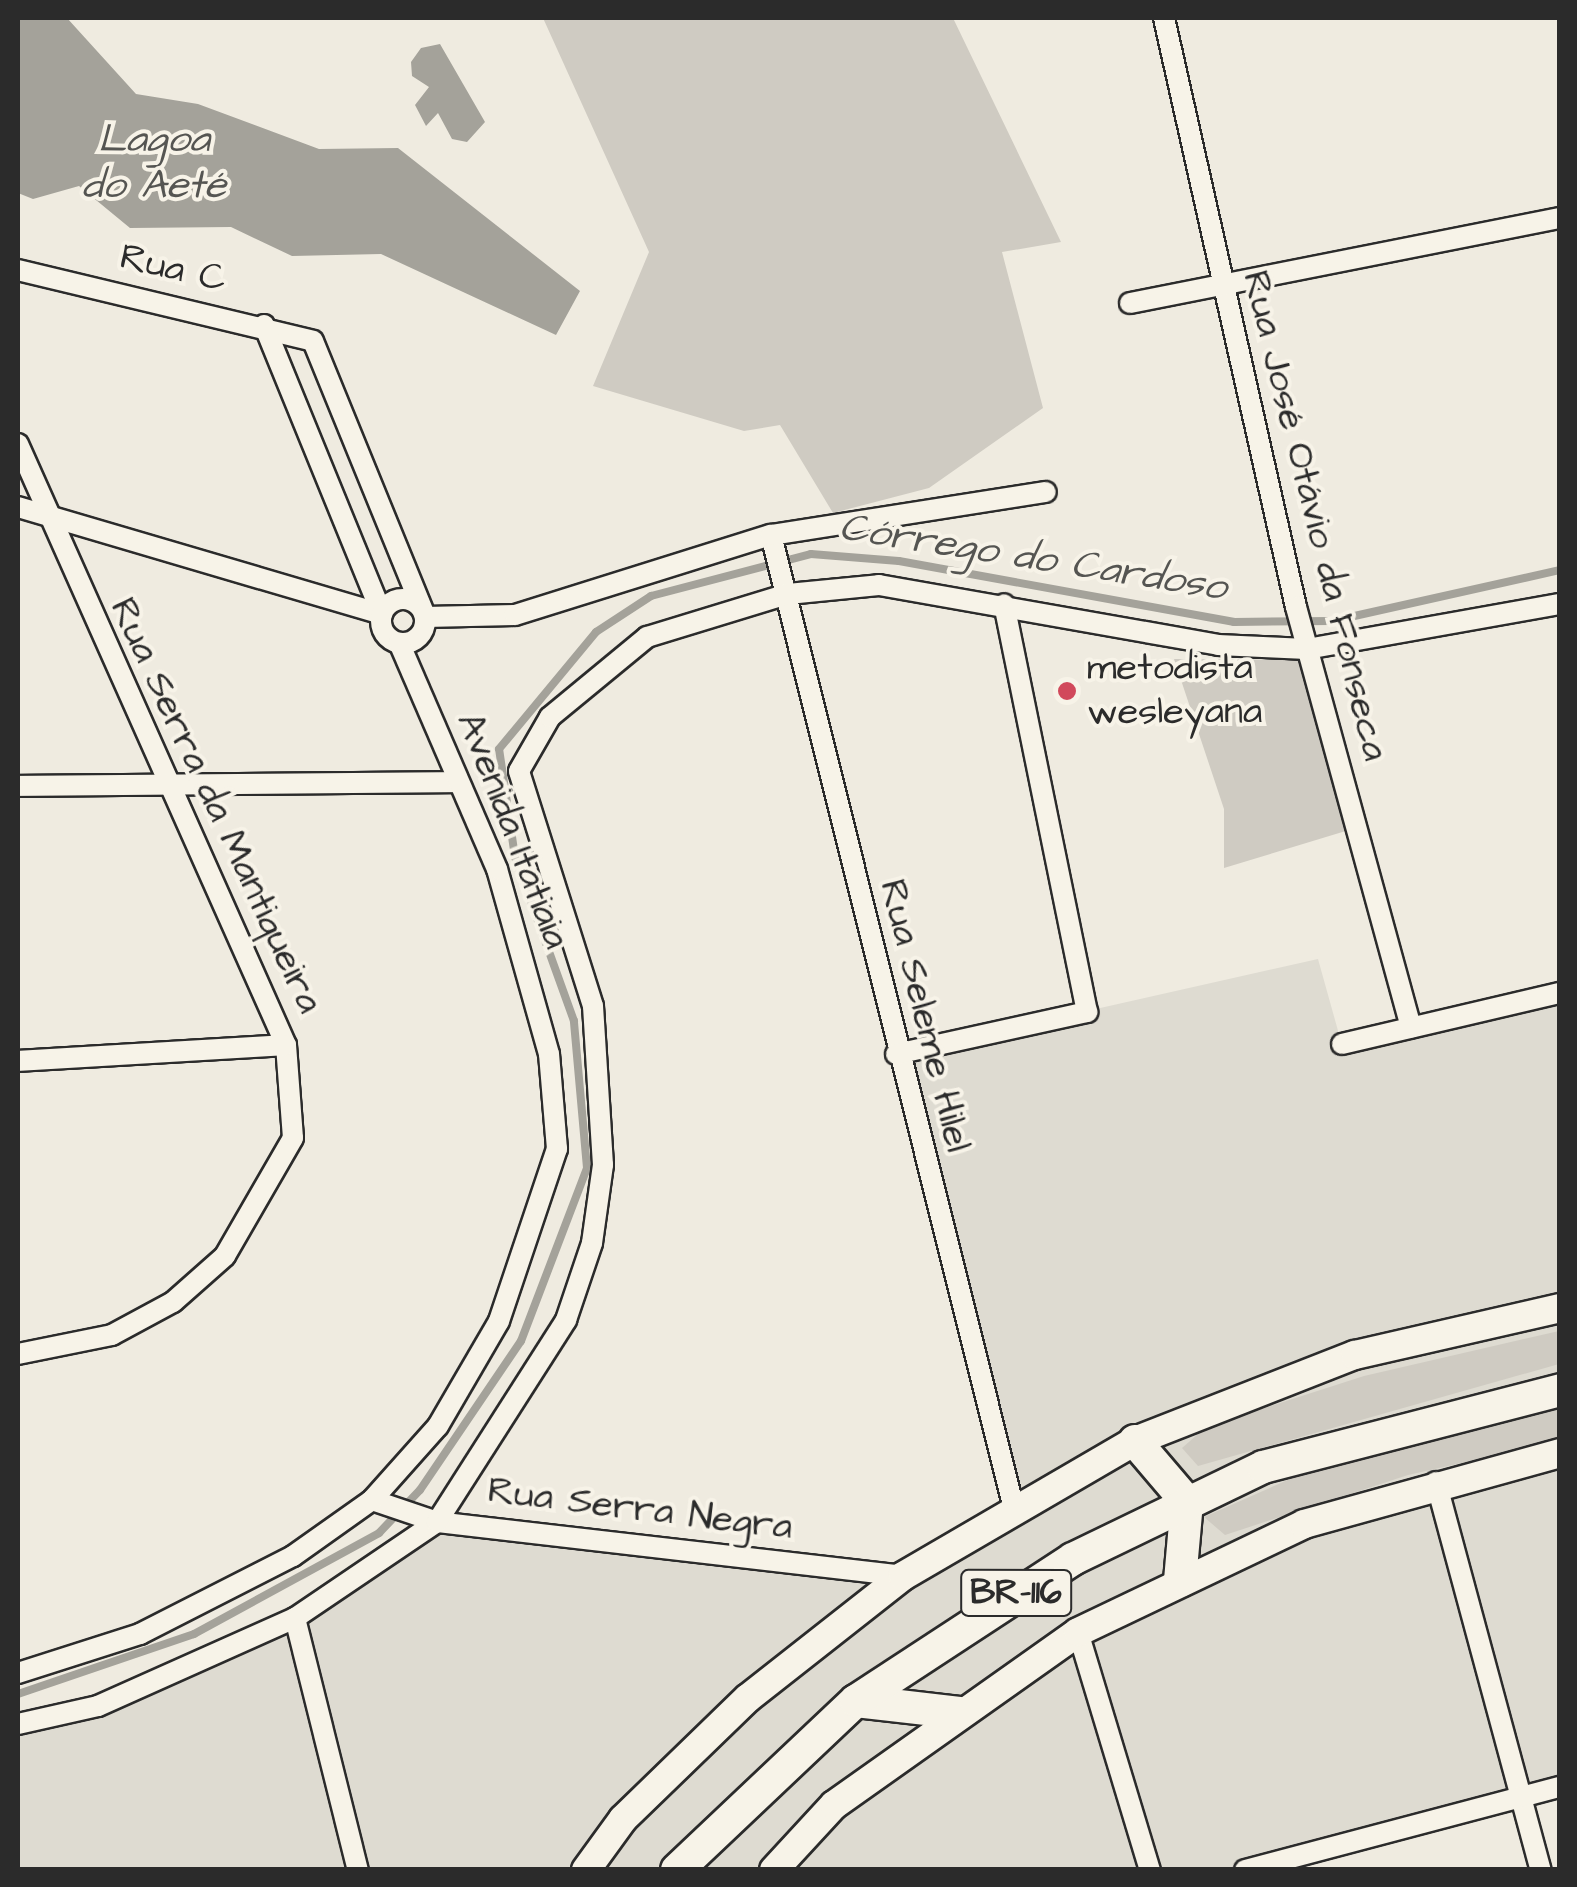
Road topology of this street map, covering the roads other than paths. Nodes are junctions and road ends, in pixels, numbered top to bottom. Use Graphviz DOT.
graph roads {
  1 [pos="1164,18"];
  2 [pos="1560,218"];
  3 [pos="18,270"];
  4 [pos="1220,285"];
  5 [pos="1130,303"];
  6 [pos="264,325"];
  7 [pos="18,444"];
  8 [pos="1046,492"];
  9 [pos="18,506"];
  10 [pos="43,512"];
  11 [pos="771,536"];
  12 [pos="788,594"];
  13 [pos="1004,604"];
  14 [pos="1560,604"];
  15 [pos="382,614"];
  16 [pos="424,614"];
  17 [pos="399,643"];
  18 [pos="1307,648"];
  19 [pos="458,782"];
  20 [pos="164,783"];
  21 [pos="18,786"];
  22 [pos="1560,993"];
  23 [pos="1412,1028"];
  24 [pos="1342,1044"];
  25 [pos="286,1045"];
  26 [pos="896,1054"];
  27 [pos="18,1061"];
  28 [pos="1560,1308"];
  29 [pos="18,1354"];
  30 [pos="1560,1390"];
  31 [pos="1135,1441"];
  32 [pos="1560,1453"];
  33 [pos="1436,1482"];
  34 [pos="372,1500"];
  35 [pos="1187,1502"];
  36 [pos="1015,1513"];
  37 [pos="437,1522"];
  38 [pos="903,1576"];
  39 [pos="1180,1580"];
  40 [pos="295,1618"];
  41 [pos="1078,1632"];
  42 [pos="18,1673"];
  43 [pos="856,1701"];
  44 [pos="959,1713"];
  45 [pos="18,1724"];
  46 [pos="1560,1787"];
  47 [pos="1522,1795"];
  48 [pos="358,1870"];
  49 [pos="586,1870"];
  50 [pos="677,1870"];
  51 [pos="774,1870"];
  52 [pos="1150,1870"];
  53 [pos="1245,1870"];
  54 [pos="1540,1870"];
  1 -- 4 [label="street, Rua José Otávio da Fonseca"];
  2 -- 4 [label="street"];
  3 -- 6 [label="street, Rua C"];
  4 -- 5 [label="street"];
  4 -- 18 [label="street, Rua José Otávio da Fonseca"];
  6 -- 15 [label="street, Avenida Itatiaia"];
  6 -- 16 [label="street, Rua C"];
  7 -- 10 [label="street, Rua Serra da Mantiqueira"];
  8 -- 11 [label="street"];
  9 -- 10 [label="street"];
  10 -- 15 [label="street"];
  10 -- 20 [label="street, Rua Serra da Mantiqueira"];
  11 -- 12 [label="street, Rua Seleme Hilel"];
  11 -- 16 [label="street"];
  12 -- 13 [label="street"];
  12 -- 26 [label="street, Rua Seleme Hilel"];
  12 -- 37 [label="street, Avenida Itatiaia"];
  13 -- 18 [label="street"];
  13 -- 26 [label="street"];
  14 -- 18 [label="street"];
  15 -- 16 [label="street"];
  15 -- 17 [label="street, Avenida Itatiaia"];
  16 -- 17 [label="street"];
  17 -- 19 [label="street, Avenida Itatiaia"];
  18 -- 23 [label="street, Rua José Otávio da Fonseca"];
  19 -- 20 [label="street"];
  19 -- 34 [label="street, Avenida Itatiaia"];
  20 -- 21 [label="street"];
  20 -- 25 [label="street, Rua Serra da Mantiqueira"];
  22 -- 23 [label="street"];
  23 -- 24 [label="street"];
  25 -- 27 [label="street"];
  25 -- 29 [label="street, Rua Serra da Mantiqueira"];
  26 -- 36 [label="street, Rua Seleme Hilel"];
  28 -- 31 [label="main road"];
  30 -- 35 [label="highway, BR-116"];
  31 -- 35 [label="highway"];
  31 -- 36 [label="main road"];
  32 -- 33 [label="main road"];
  33 -- 39 [label="main road"];
  33 -- 47 [label="street"];
  34 -- 37 [label="street, Rua Serra Negra"];
  34 -- 42 [label="street, Avenida Itatiaia"];
  35 -- 39 [label="highway"];
  35 -- 43 [label="highway, BR-116"];
  36 -- 38 [label="main road"];
  37 -- 38 [label="street, Rua Serra Negra"];
  37 -- 40 [label="street, Avenida Itatiaia"];
  38 -- 49 [label="main road"];
  39 -- 41 [label="main road"];
  40 -- 45 [label="street, Avenida Itatiaia"];
  40 -- 48 [label="street"];
  41 -- 44 [label="main road"];
  41 -- 52 [label="street"];
  43 -- 44 [label="highway"];
  43 -- 50 [label="highway, BR-116"];
  44 -- 51 [label="main road"];
  46 -- 47 [label="street"];
  47 -- 53 [label="street"];
  47 -- 54 [label="street"];
}
